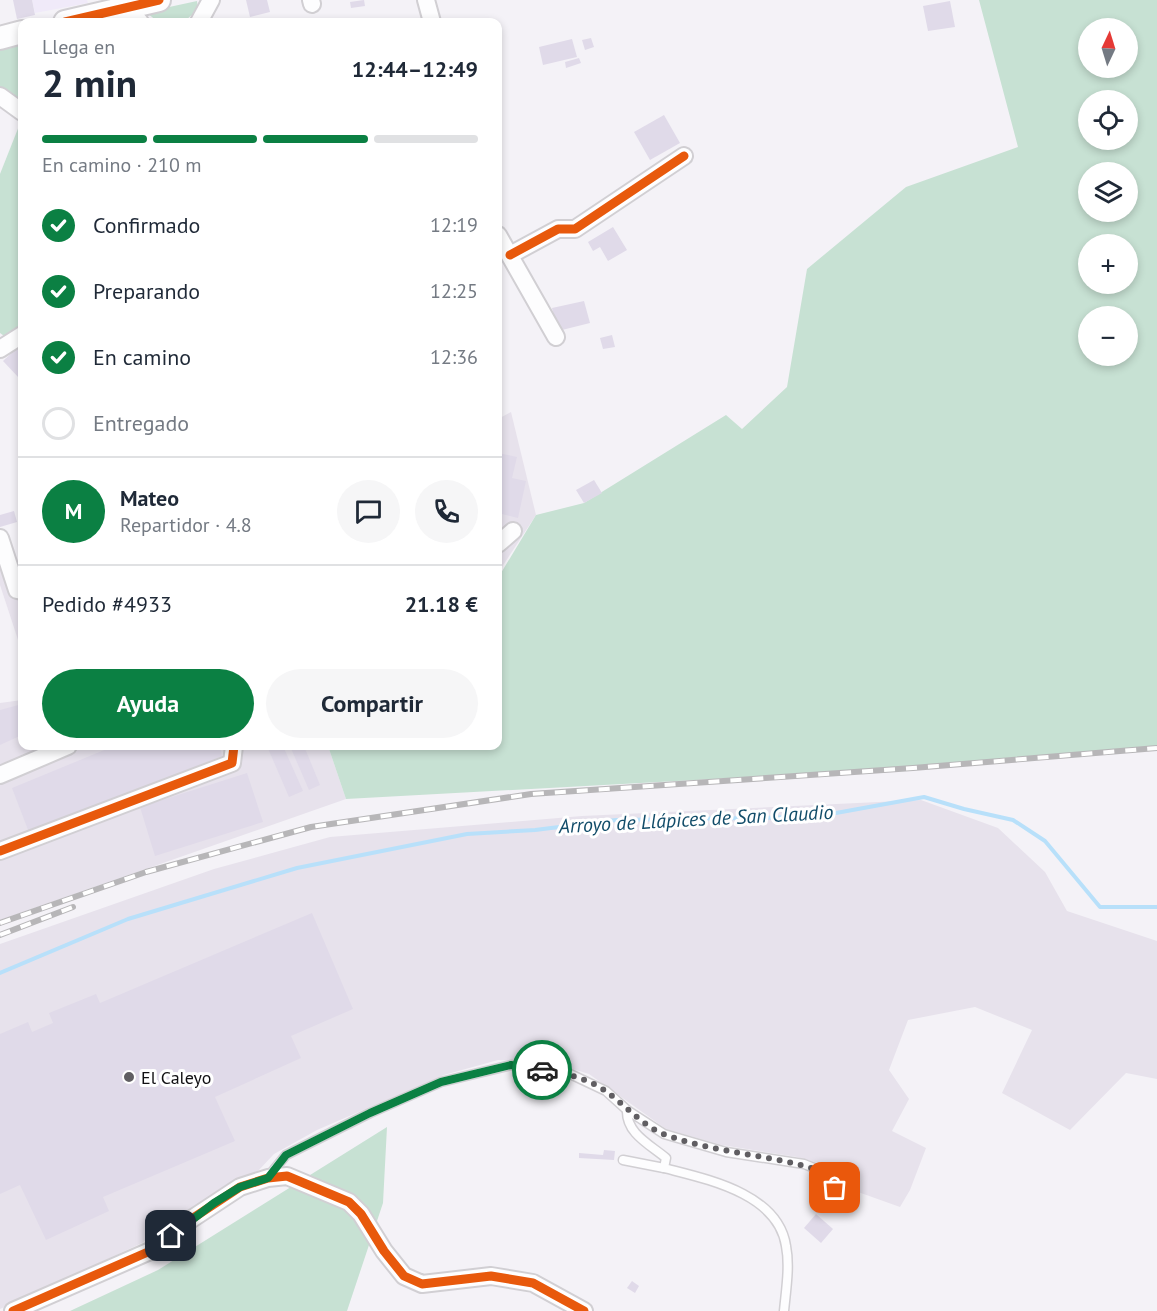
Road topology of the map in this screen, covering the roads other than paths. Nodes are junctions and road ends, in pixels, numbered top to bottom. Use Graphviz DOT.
graph roads {
  1 [pos="159,0"];
  2 [pos="211,0"];
  3 [pos="426,0"];
  4 [pos="134,15"];
  5 [pos="77,18"];
  6 [pos="201,18"];
  7 [pos="431,18"];
  8 [pos="18,33"];
  9 [pos="0,38"];
  10 [pos="0,96"];
  11 [pos="18,109"];
  12 [pos="684,156"];
  13 [pos="502,242"];
  14 [pos="510,255"];
  15 [pos="556,337"];
  16 [pos="18,338"];
  17 [pos="0,349"];
  18 [pos="513,531"];
  19 [pos="0,538"];
  20 [pos="502,541"];
  21 [pos="18,588"];
  22 [pos="59,750"];
  23 [pos="234,750"];
  24 [pos="0,775"];
  25 [pos="0,851"];
  26 [pos="627,1110"];
  27 [pos="623,1160"];
  28 [pos="664,1168"];
  29 [pos="268,1178"];
  30 [pos="830,1208"];
  31 [pos="13,1311"];
  32 [pos="584,1311"];
  33 [pos="784,1311"];
  1 -- 4 [label="street"];
  2 -- 6 [label="street"];
  3 -- 7 [label="street"];
  4 -- 5 [label="street"];
  8 -- 9 [label="street"];
  10 -- 11 [label="street"];
  12 -- 14 [label="street"];
  13 -- 14 [label="street"];
  14 -- 15 [label="street"];
  16 -- 17 [label="street"];
  18 -- 20 [label="street"];
  19 -- 21 [label="street"];
  22 -- 24 [label="street"];
  23 -- 25 [label="street"];
  26 -- 28 [label="lane"];
  26 -- 29 [label="lane"];
  26 -- 30 [label="lane"];
  27 -- 28 [label="lane"];
  28 -- 33 [label="lane"];
  29 -- 31 [label="street"];
  29 -- 32 [label="street"];
}
